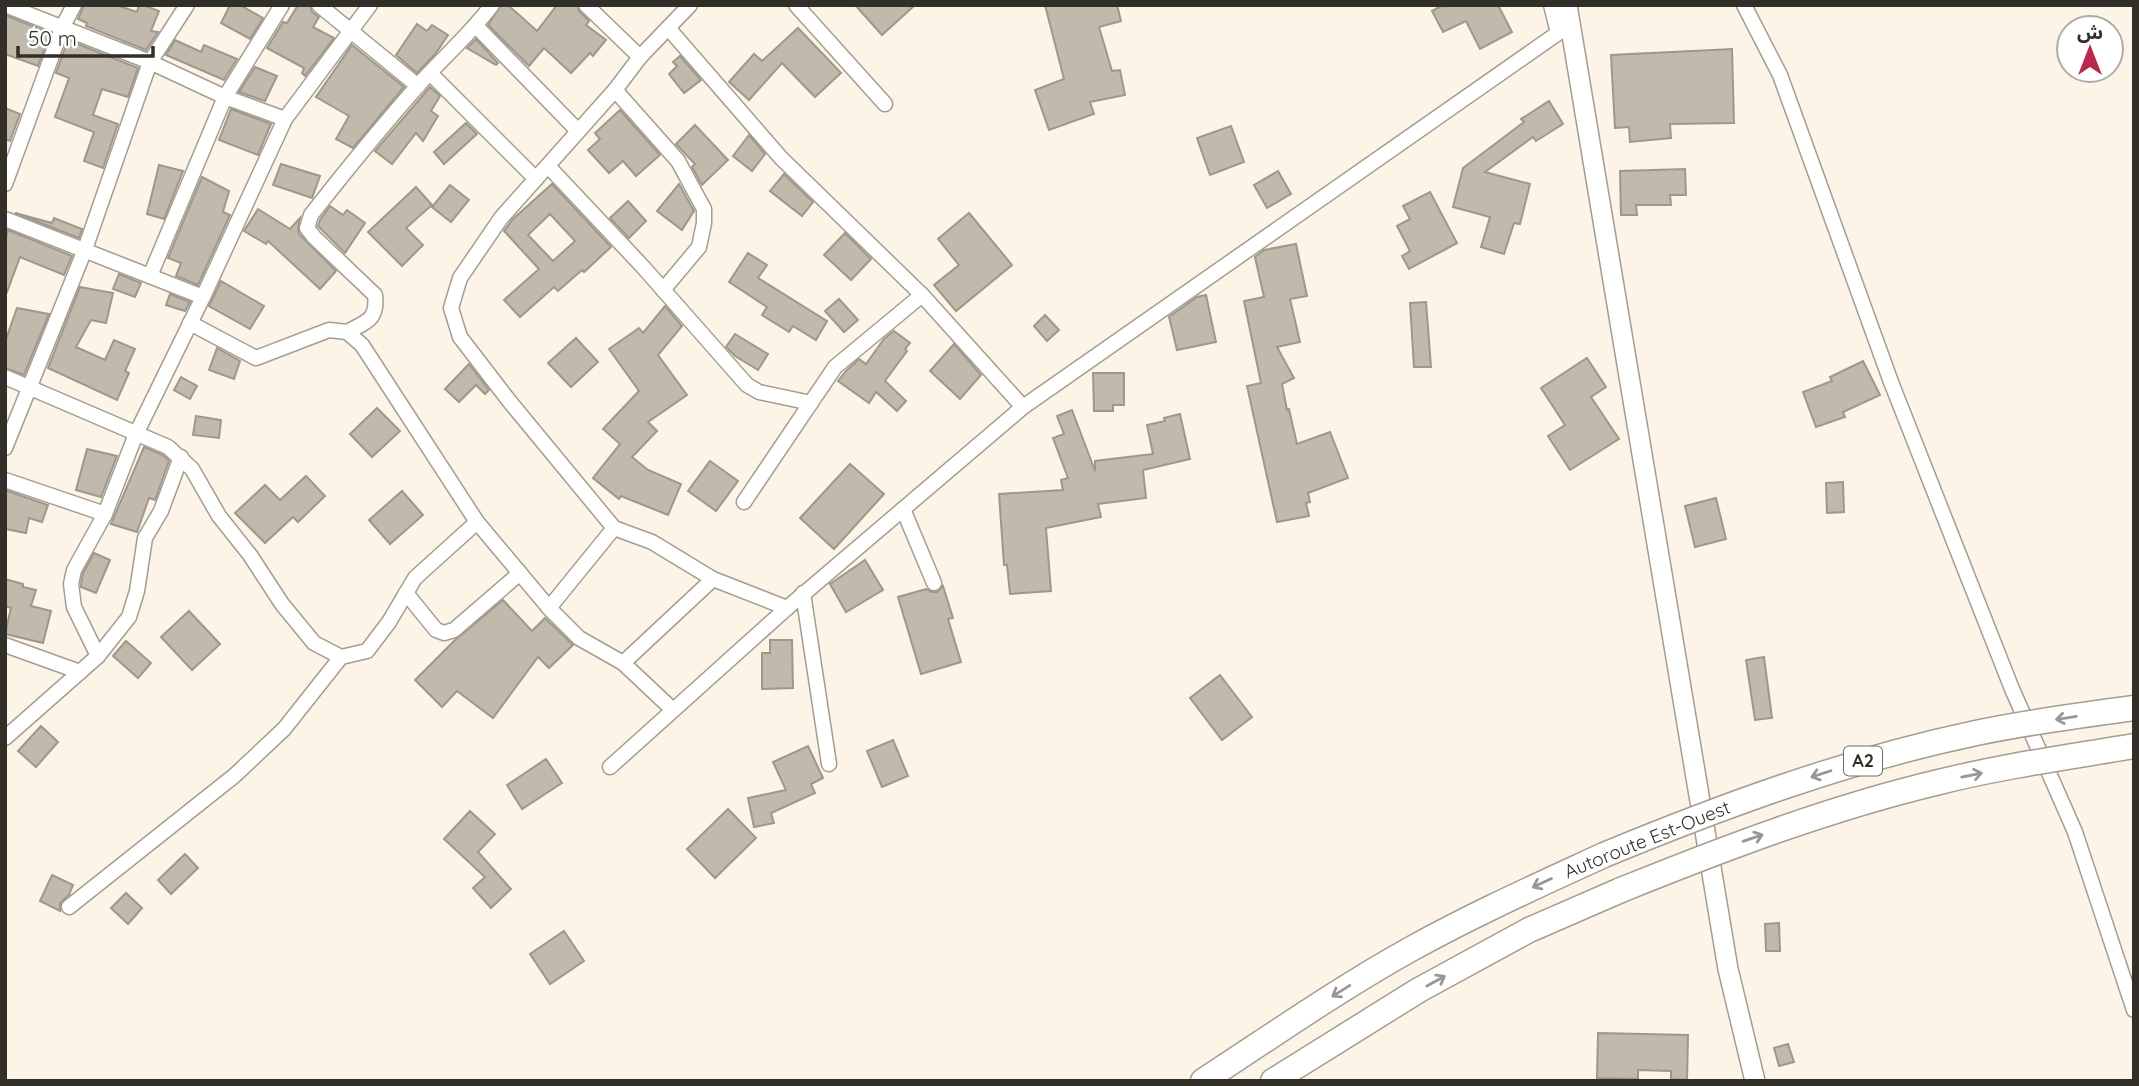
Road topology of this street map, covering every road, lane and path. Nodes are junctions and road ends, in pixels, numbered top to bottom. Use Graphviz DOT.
graph roads {
  1 [pos="5,5"];
  2 [pos="74,5"];
  3 [pos="187,5"];
  4 [pos="282,5"];
  5 [pos="319,5"];
  6 [pos="370,5"];
  7 [pos="492,5"];
  8 [pos="586,5"];
  9 [pos="690,5"];
  10 [pos="796,5"];
  11 [pos="1551,5"];
  12 [pos="1744,5"];
  13 [pos="1565,21"];
  14 [pos="476,26"];
  15 [pos="62,28"];
  16 [pos="669,29"];
  17 [pos="350,31"];
  18 [pos="640,57"];
  19 [pos="150,62"];
  20 [pos="430,73"];
  21 [pos="418,86"];
  22 [pos="615,90"];
  23 [pos="225,97"];
  24 [pos="885,104"];
  25 [pos="285,119"];
  26 [pos="578,131"];
  27 [pos="548,166"];
  28 [pos="536,178"];
  29 [pos="5,184"];
  30 [pos="5,219"];
  31 [pos="84,252"];
  32 [pos="150,276"];
  33 [pos="663,290"];
  34 [pos="922,295"];
  35 [pos="203,297"];
  36 [pos="190,323"];
  37 [pos="347,332"];
  38 [pos="5,377"];
  39 [pos="31,387"];
  40 [pos="811,403"];
  41 [pos="1023,407"];
  42 [pos="136,434"];
  43 [pos="5,448"];
  44 [pos="181,457"];
  45 [pos="5,480"];
  46 [pos="744,502"];
  47 [pos="903,509"];
  48 [pos="105,513"];
  49 [pos="477,523"];
  50 [pos="614,528"];
  51 [pos="520,573"];
  52 [pos="713,579"];
  53 [pos="933,583"];
  54 [pos="406,593"];
  55 [pos="803,593"];
  56 [pos="549,608"];
  57 [pos="787,608"];
  58 [pos="5,645"];
  59 [pos="98,656"];
  60 [pos="341,657"];
  61 [pos="623,663"];
  62 [pos="80,671"];
  63 [pos="2134,708"];
  64 [pos="673,710"];
  65 [pos="5,738"];
  66 [pos="2134,746"];
  67 [pos="829,764"];
  68 [pos="610,767"];
  69 [pos="69,907"];
  70 [pos="2134,1010"];
  71 [pos="1203,1081"];
  72 [pos="1273,1081"];
  73 [pos="1755,1081"];
  1 -- 15 [label="street"];
  2 -- 15 [label="street"];
  3 -- 19 [label="street"];
  4 -- 23 [label="street"];
  5 -- 17 [label="street"];
  6 -- 17 [label="street"];
  7 -- 14 [label="street"];
  8 -- 18 [label="street"];
  9 -- 16 [label="street"];
  10 -- 24 [label="street"];
  11 -- 13 [label="street"];
  12 -- 70 [label="street"];
  13 -- 41 [label="street"];
  13 -- 73 [label="main road"];
  14 -- 20 [label="street"];
  14 -- 26 [label="street"];
  15 -- 19 [label="street"];
  15 -- 29 [label="street"];
  16 -- 18 [label="street"];
  16 -- 34 [label="street"];
  17 -- 21 [label="street"];
  17 -- 25 [label="street"];
  18 -- 22 [label="street"];
  19 -- 23 [label="street"];
  19 -- 31 [label="street"];
  20 -- 21 [label="street"];
  20 -- 28 [label="street"];
  21 -- 37 [label="street"];
  22 -- 26 [label="street"];
  22 -- 33 [label="street"];
  23 -- 25 [label="street"];
  23 -- 32 [label="street"];
  25 -- 35 [label="street"];
  26 -- 27 [label="street"];
  27 -- 28 [label="street"];
  27 -- 33 [label="street"];
  28 -- 50 [label="street"];
  30 -- 31 [label="street"];
  31 -- 32 [label="street"];
  31 -- 39 [label="street"];
  32 -- 35 [label="street"];
  33 -- 40 [label="street"];
  34 -- 40 [label="street"];
  34 -- 41 [label="street"];
  35 -- 36 [label="street"];
  36 -- 37 [label="street"];
  36 -- 42 [label="street"];
  37 -- 49 [label="street"];
  38 -- 39 [label="street"];
  39 -- 42 [label="street"];
  39 -- 43 [label="street"];
  40 -- 46 [label="street"];
  41 -- 47 [label="street"];
  42 -- 44 [label="street"];
  42 -- 48 [label="street"];
  44 -- 59 [label="street"];
  44 -- 60 [label="street"];
  45 -- 48 [label="street"];
  47 -- 53 [label="street"];
  47 -- 55 [label="street"];
  48 -- 59 [label="street"];
  49 -- 51 [label="street"];
  49 -- 54 [label="street"];
  50 -- 52 [label="street"];
  50 -- 56 [label="street"];
  51 -- 54 [label="street"];
  51 -- 56 [label="street"];
  52 -- 57 [label="street"];
  52 -- 61 [label="street"];
  54 -- 60 [label="street"];
  55 -- 57 [label="street"];
  55 -- 67 [label="street"];
  56 -- 61 [label="street"];
  57 -- 64 [label="street"];
  58 -- 62 [label="street"];
  59 -- 62 [label="street"];
  60 -- 69 [label="street"];
  61 -- 64 [label="street"];
  62 -- 65 [label="street"];
  63 -- 71 [label="highway, Autoroute Est-Ouest / A2, one-way, bridge"];
  64 -- 68 [label="street"];
  72 -- 66 [label="highway, Autoroute Est-Ouest / A2, one-way, bridge"];
}
